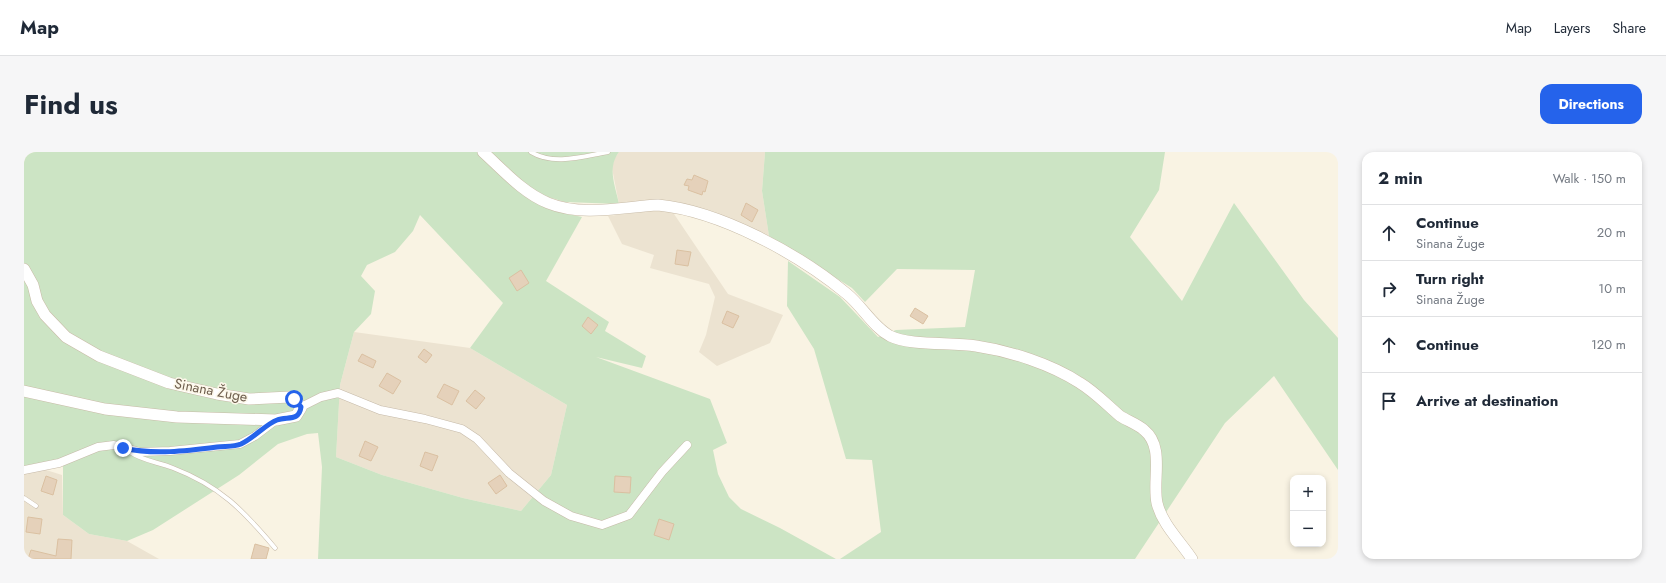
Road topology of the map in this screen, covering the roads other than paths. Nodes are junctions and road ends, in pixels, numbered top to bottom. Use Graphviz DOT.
graph roads {
  1 [pos="483,152"];
  2 [pos="531,152"];
  3 [pos="608,152"];
  4 [pos="24,269"];
  5 [pos="24,391"];
  6 [pos="301,407"];
  7 [pos="276,420"];
  8 [pos="687,445"];
  9 [pos="123,448"];
  10 [pos="24,470"];
  11 [pos="24,498"];
  12 [pos="36,506"];
  13 [pos="275,548"];
  14 [pos="1192,559"];
  1 -- 14 [label="main road"];
  2 -- 3 [label="lane"];
  4 -- 6 [label="main road, Sinana Žuge"];
  5 -- 7 [label="main road, Sinana Žuge"];
  6 -- 7 [label="main road, Sinana Žuge"];
  6 -- 8 [label="street"];
  7 -- 9 [label="street"];
  9 -- 10 [label="street"];
  9 -- 13 [label="lane"];
  11 -- 12 [label="lane"];
}
